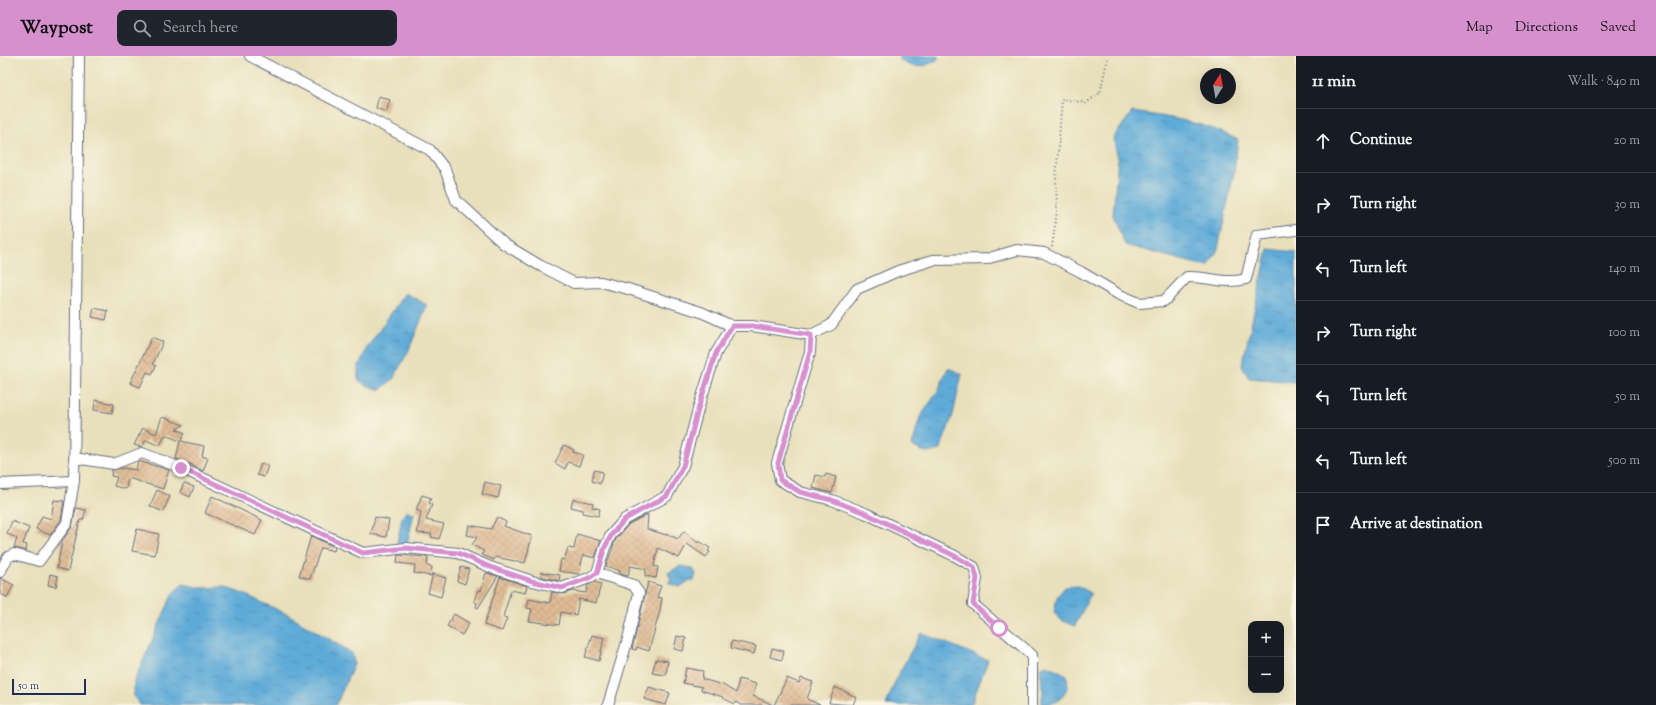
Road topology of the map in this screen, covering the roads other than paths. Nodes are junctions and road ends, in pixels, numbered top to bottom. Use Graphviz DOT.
graph roads {
  1 [pos="79,56"];
  2 [pos="250,56"];
  3 [pos="1296,230"];
  4 [pos="732,326"];
  5 [pos="811,335"];
  6 [pos="74,458"];
  7 [pos="74,481"];
  8 [pos="0,484"];
  9 [pos="0,572"];
  10 [pos="597,573"];
  11 [pos="608,705"];
  12 [pos="1032,705"];
  1 -- 6 [label="street"];
  2 -- 4 [label="street"];
  3 -- 5 [label="street"];
  4 -- 5 [label="street"];
  4 -- 10 [label="street"];
  5 -- 12 [label="street"];
  6 -- 7 [label="street"];
  6 -- 10 [label="street"];
  7 -- 8 [label="street"];
  7 -- 9 [label="street"];
  10 -- 11 [label="street"];
}
